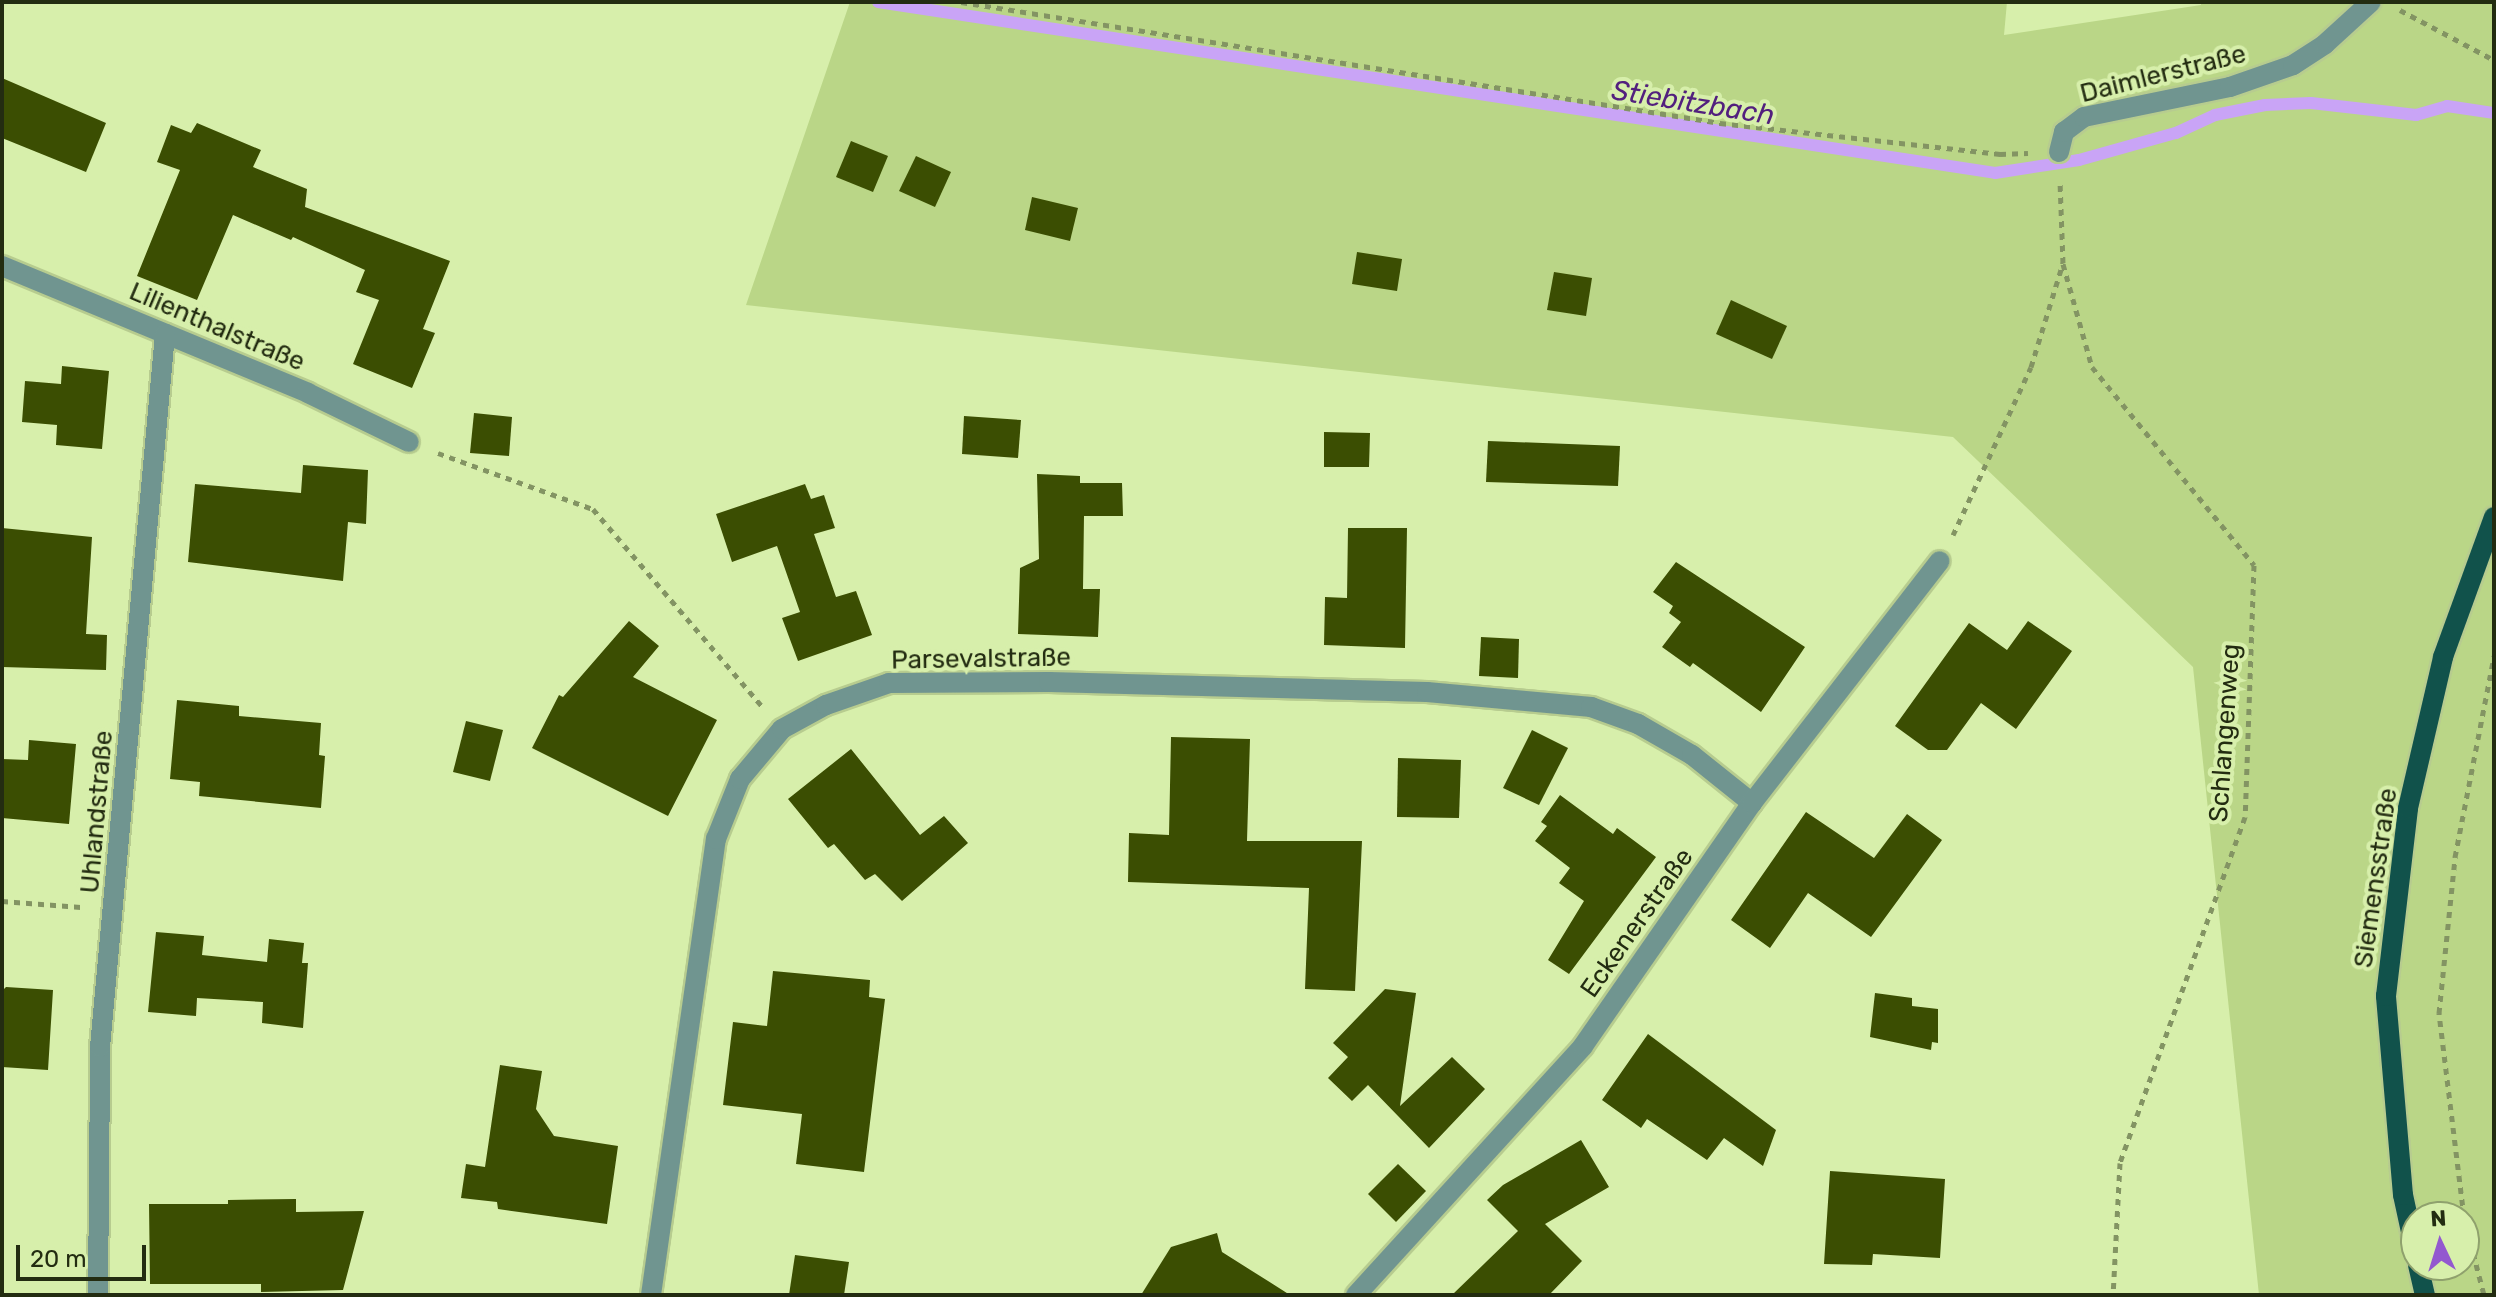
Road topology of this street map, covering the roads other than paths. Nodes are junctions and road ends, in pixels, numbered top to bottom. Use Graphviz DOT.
graph roads {
  1 [pos="2371,2"];
  2 [pos="2059,152"];
  3 [pos="2,266"];
  4 [pos="165,334"];
  5 [pos="409,442"];
  6 [pos="2494,517"];
  7 [pos="1940,561"];
  8 [pos="1752,803"];
  9 [pos="2404,1201"];
  10 [pos="98,1295"];
  11 [pos="651,1295"];
  12 [pos="1356,1295"];
  1 -- 2 [label="street, Daimlerstraße"];
  3 -- 4 [label="street, Lilienthalstraße"];
  4 -- 5 [label="street, Lilienthalstraße"];
  4 -- 10 [label="street, Uhlandstraße"];
  6 -- 9 [label="main road, Siemensstraße"];
  7 -- 8 [label="street, Eckenerstraße"];
  8 -- 11 [label="street, Parsevalstraße"];
  8 -- 12 [label="street, Eckenerstraße"];
}
